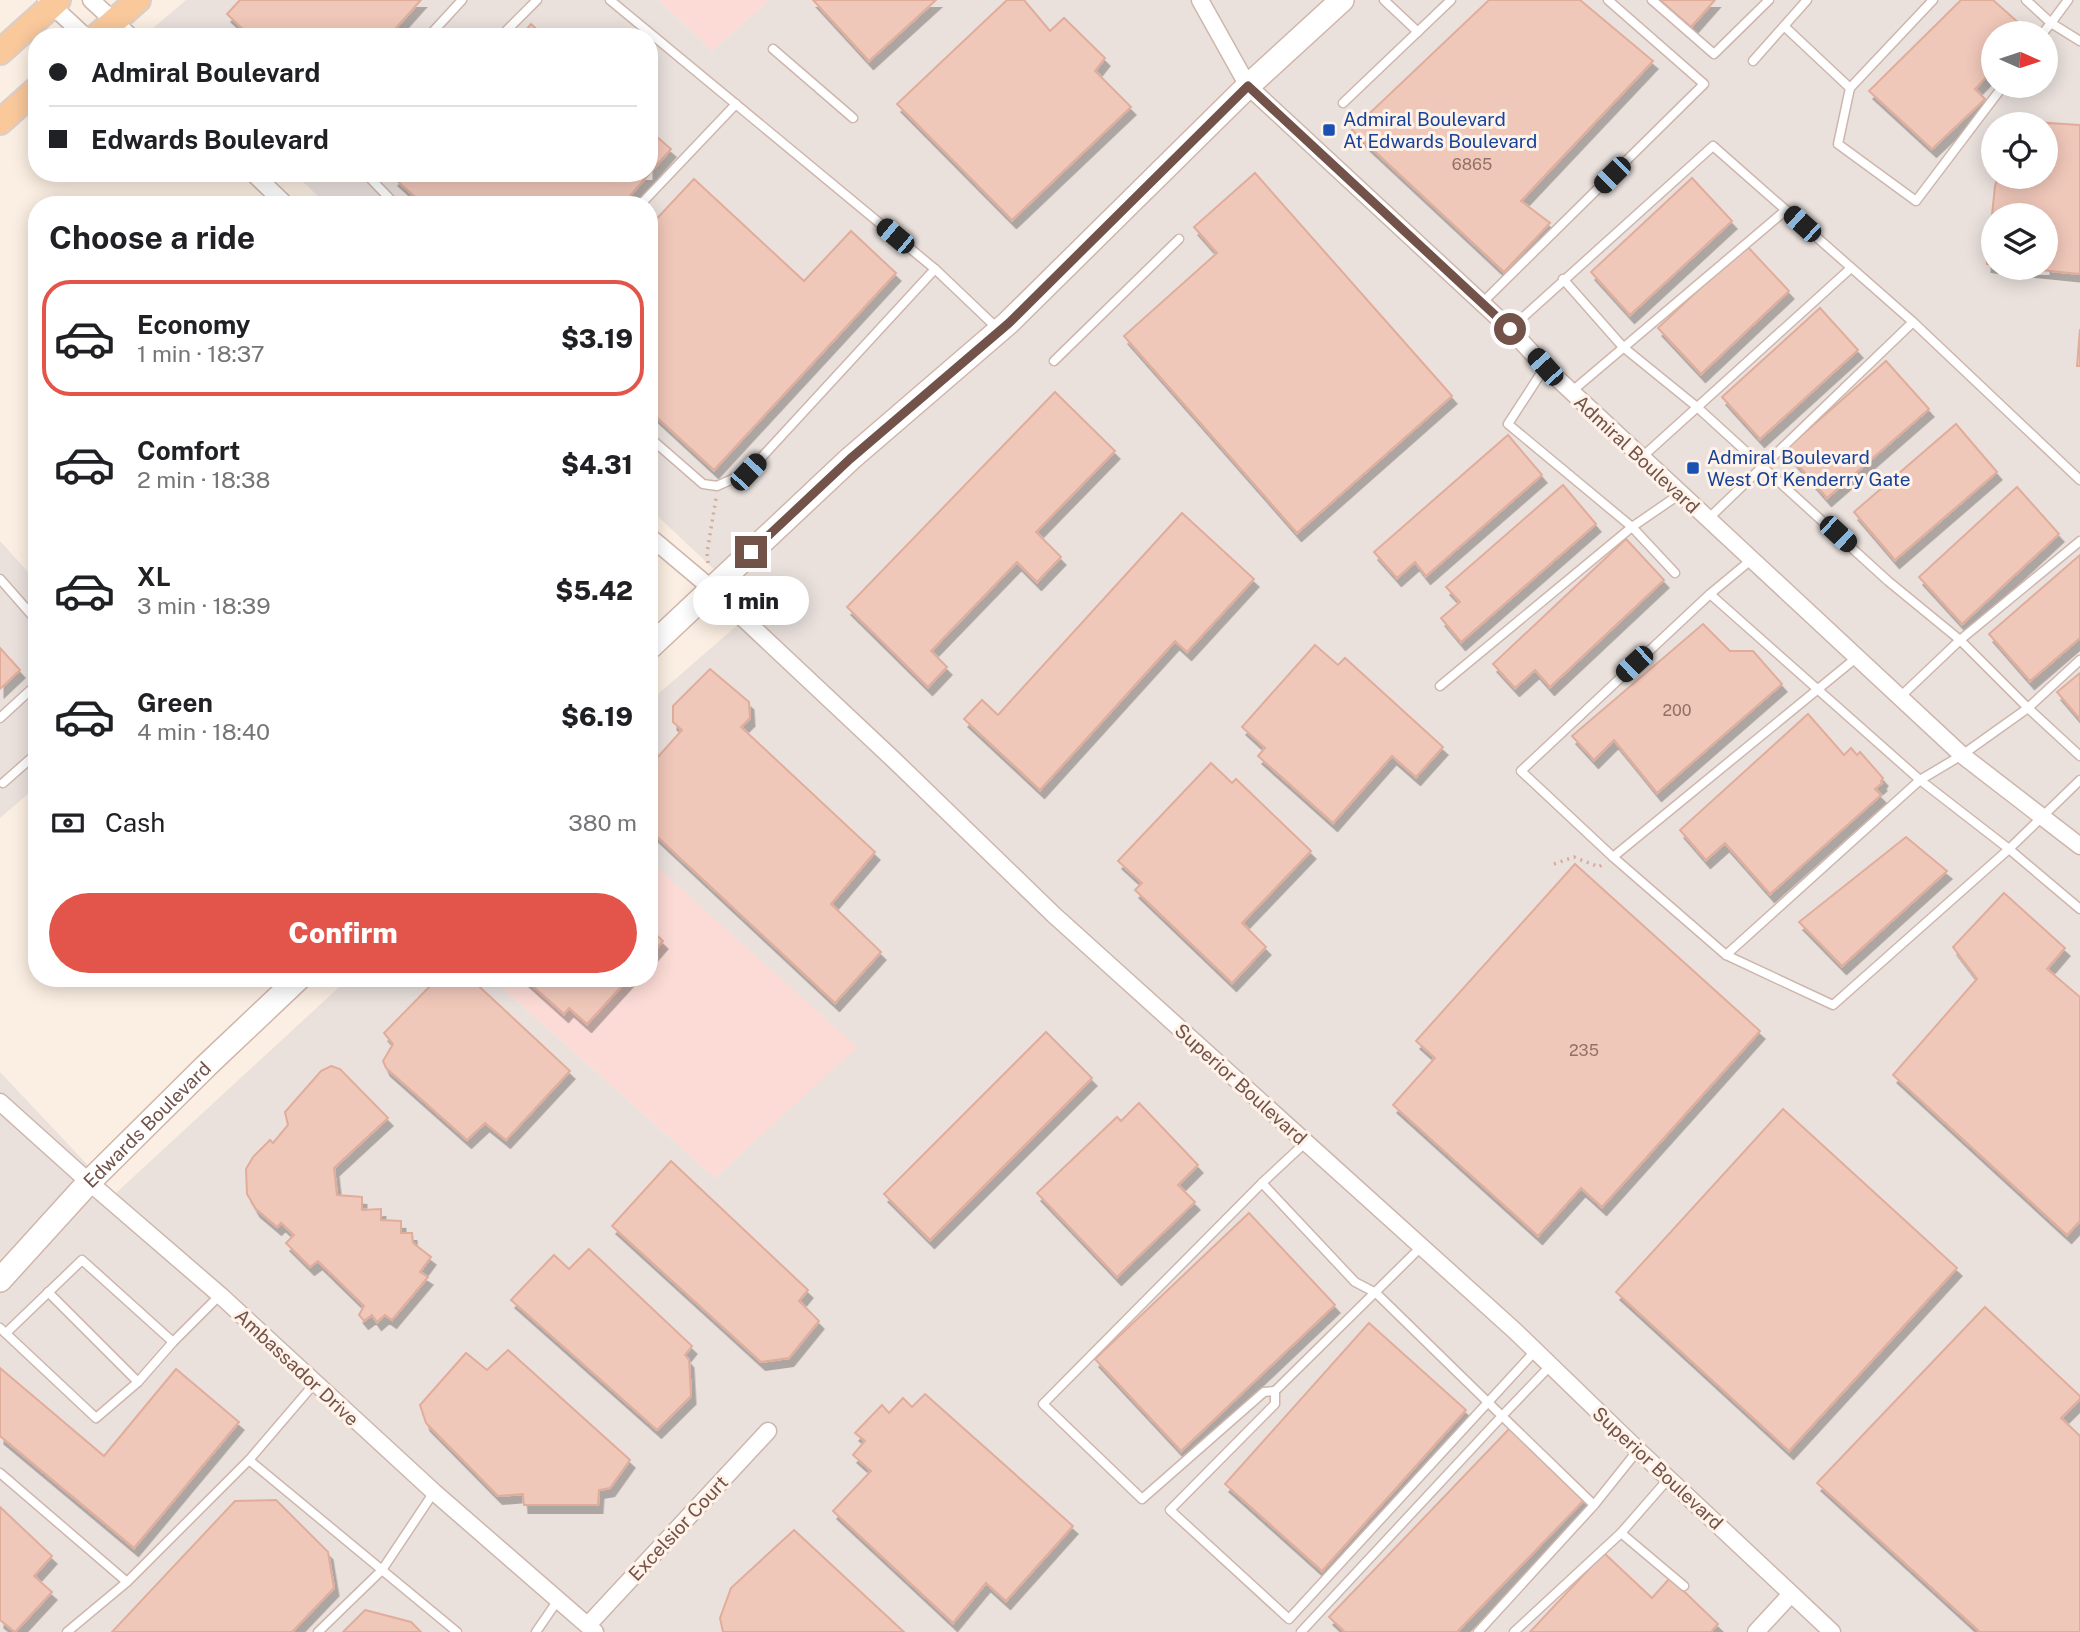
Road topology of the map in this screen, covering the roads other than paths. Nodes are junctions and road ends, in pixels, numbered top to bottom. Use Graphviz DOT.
graph roads {
  1 [pos="91,0"];
  2 [pos="138,0"];
  3 [pos="462,0"];
  4 [pos="537,0"];
  5 [pos="610,0"];
  6 [pos="1200,0"];
  7 [pos="1342,0"];
  8 [pos="1384,0"];
  9 [pos="1451,0"];
  10 [pos="1608,0"];
  11 [pos="1652,0"];
  12 [pos="1769,0"];
  13 [pos="1807,0"];
  14 [pos="1933,0"];
  15 [pos="2026,0"];
  16 [pos="2068,0"];
  17 [pos="52,2"];
  18 [pos="2049,21"];
  19 [pos="2052,21"];
  20 [pos="1784,26"];
  21 [pos="2058,27"];
  22 [pos="77,28"];
  23 [pos="112,28"];
  24 [pos="116,28"];
  25 [pos="436,28"];
  26 [pos="509,28"];
  27 [pos="644,28"];
  28 [pos="1418,32"];
  29 [pos="658,40"];
  30 [pos="2080,41"];
  31 [pos="773,49"];
  32 [pos="0,52"];
  33 [pos="1753,61"];
  34 [pos="1248,86"];
  35 [pos="1850,89"];
  36 [pos="28,97"];
  37 [pos="1994,98"];
  38 [pos="1343,103"];
  39 [pos="736,104"];
  40 [pos="853,118"];
  41 [pos="0,122"];
  42 [pos="262,182"];
  43 [pos="372,182"];
  44 [pos="277,196"];
  45 [pos="387,196"];
  46 [pos="649,196"];
  47 [pos="1786,210"];
  48 [pos="1179,239"];
  49 [pos="1851,268"];
  50 [pos="935,269"];
  51 [pos="1563,279"];
  52 [pos="1482,303"];
  53 [pos="1913,322"];
  54 [pos="1510,329"];
  55 [pos="999,330"];
  56 [pos="1623,347"];
  57 [pos="1054,361"];
  58 [pos="1545,367"];
  59 [pos="1571,392"];
  60 [pos="1697,407"];
  61 [pos="658,445"];
  62 [pos="1642,458"];
  63 [pos="1763,467"];
  64 [pos="2080,480"];
  65 [pos="1680,494"];
  66 [pos="1708,520"];
  67 [pos="1632,527"];
  68 [pos="2080,541"];
  69 [pos="658,544"];
  70 [pos="1751,560"];
  71 [pos="1675,573"];
  72 [pos="0,579"];
  73 [pos="712,589"];
  74 [pos="1710,594"];
  75 [pos="28,611"];
  76 [pos="658,640"];
  77 [pos="1960,640"];
  78 [pos="1856,658"];
  79 [pos="2080,660"];
  80 [pos="1440,686"];
  81 [pos="1818,690"];
  82 [pos="28,692"];
  83 [pos="1899,699"];
  84 [pos="2028,708"];
  85 [pos="0,718"];
  86 [pos="1962,755"];
  87 [pos="2080,756"];
  88 [pos="28,760"];
  89 [pos="1920,780"];
  90 [pos="2080,780"];
  91 [pos="1,783"];
  92 [pos="2040,817"];
  93 [pos="2080,846"];
  94 [pos="2009,849"];
  95 [pos="1613,857"];
  96 [pos="2080,909"];
  97 [pos="1726,955"];
  98 [pos="289,987"];
  99 [pos="0,1102"];
  100 [pos="1306,1142"];
  101 [pos="89,1182"];
  102 [pos="1262,1183"];
  103 [pos="1422,1246"];
  104 [pos="0,1280"];
  105 [pos="48,1292"];
  106 [pos="1376,1293"];
  107 [pos="220,1295"];
  108 [pos="3,1330"];
  109 [pos="173,1342"];
  110 [pos="1536,1350"];
  111 [pos="1550,1366"];
  112 [pos="138,1382"];
  113 [pos="314,1384"];
  114 [pos="1275,1391"];
  115 [pos="1489,1404"];
  116 [pos="1502,1416"];
  117 [pos="768,1431"];
  118 [pos="1638,1450"];
  119 [pos="249,1460"];
  120 [pos="0,1473"];
  121 [pos="1669,1478"];
  122 [pos="434,1492"];
  123 [pos="1594,1505"];
  124 [pos="1621,1534"];
  125 [pos="382,1570"];
  126 [pos="128,1581"];
  127 [pos="1684,1586"];
  128 [pos="1791,1594"];
  129 [pos="558,1600"];
  130 [pos="592,1629"];
  131 [pos="67,1632"];
  132 [pos="318,1632"];
  133 [pos="457,1632"];
  134 [pos="536,1632"];
  135 [pos="1301,1632"];
  136 [pos="1478,1632"];
  137 [pos="1514,1632"];
  138 [pos="1756,1632"];
  139 [pos="1832,1632"];
  1 -- 23 [label="street"];
  2 -- 24 [label="main road"];
  3 -- 25 [label="lane"];
  4 -- 26 [label="lane"];
  5 -- 27 [label="lane"];
  6 -- 34 [label="street, Admiral Boulevard"];
  7 -- 34 [label="street"];
  8 -- 28 [label="lane"];
  9 -- 28 [label="lane"];
  10 -- 52 [label="lane"];
  11 -- 12 [label="lane"];
  13 -- 20 [label="lane"];
  14 -- 35 [label="lane"];
  15 -- 18 [label="lane"];
  16 -- 19 [label="lane"];
  17 -- 22 [label="street"];
  17 -- 32 [label="main road"];
  20 -- 33 [label="lane"];
  20 -- 35 [label="lane"];
  21 -- 30 [label="lane"];
  28 -- 38 [label="lane"];
  29 -- 39 [label="lane"];
  31 -- 40 [label="lane"];
  34 -- 52 [label="street, Admiral Boulevard"];
  34 -- 55 [label="street"];
  35 -- 37 [label="lane"];
  36 -- 41 [label="main road"];
  39 -- 46 [label="lane"];
  39 -- 50 [label="lane"];
  42 -- 44 [label="street"];
  43 -- 45 [label="lane"];
  47 -- 49 [label="lane"];
  47 -- 51 [label="lane"];
  47 -- 56 [label="lane"];
  48 -- 57 [label="lane"];
  49 -- 53 [label="lane"];
  49 -- 60 [label="lane"];
  50 -- 55 [label="lane"];
  50 -- 61 [label="lane"];
  51 -- 54 [label="lane"];
  51 -- 56 [label="lane"];
  52 -- 54 [label="street, Admiral Boulevard"];
  53 -- 63 [label="lane"];
  53 -- 64 [label="lane"];
  54 -- 58 [label="street, Admiral Boulevard"];
  55 -- 73 [label="street"];
  56 -- 59 [label="lane"];
  56 -- 60 [label="lane"];
  58 -- 59 [label="street, Admiral Boulevard"];
  58 -- 67 [label="lane"];
  59 -- 62 [label="street, Admiral Boulevard"];
  60 -- 62 [label="lane"];
  60 -- 63 [label="lane"];
  62 -- 65 [label="street, Admiral Boulevard"];
  63 -- 66 [label="lane"];
  63 -- 77 [label="lane"];
  65 -- 66 [label="street, Admiral Boulevard"];
  65 -- 67 [label="lane"];
  66 -- 70 [label="street, Admiral Boulevard"];
  67 -- 71 [label="lane"];
  67 -- 80 [label="lane"];
  68 -- 77 [label="lane"];
  69 -- 73 [label="street, Superior Boulevard"];
  70 -- 74 [label="lane"];
  70 -- 78 [label="street, Admiral Boulevard"];
  72 -- 75 [label="lane"];
  73 -- 76 [label="street"];
  73 -- 100 [label="street, Superior Boulevard"];
  74 -- 81 [label="lane"];
  74 -- 95 [label="lane"];
  77 -- 83 [label="lane"];
  77 -- 84 [label="lane"];
  78 -- 81 [label="lane"];
  78 -- 83 [label="street, Admiral Boulevard"];
  79 -- 84 [label="lane"];
  81 -- 89 [label="lane"];
  81 -- 95 [label="lane"];
  82 -- 85 [label="lane"];
  83 -- 86 [label="street, Admiral Boulevard"];
  84 -- 86 [label="lane"];
  84 -- 87 [label="lane"];
  86 -- 89 [label="lane"];
  86 -- 92 [label="street, Admiral Boulevard"];
  88 -- 91 [label="lane"];
  89 -- 94 [label="lane"];
  89 -- 97 [label="lane"];
  90 -- 92 [label="lane"];
  92 -- 93 [label="street, Admiral Boulevard"];
  92 -- 94 [label="lane"];
  94 -- 96 [label="lane"];
  94 -- 97 [label="lane"];
  95 -- 97 [label="lane"];
  98 -- 101 [label="street, Edwards Boulevard"];
  99 -- 101 [label="street, Ambassador Drive"];
  100 -- 102 [label="lane"];
  100 -- 103 [label="street, Superior Boulevard"];
  101 -- 104 [label="street, Edwards Boulevard"];
  101 -- 107 [label="street, Ambassador Drive"];
  102 -- 106 [label="lane"];
  102 -- 114 [label="lane"];
  103 -- 106 [label="lane"];
  103 -- 110 [label="street, Superior Boulevard"];
  105 -- 108 [label="lane"];
  105 -- 109 [label="lane"];
  105 -- 112 [label="lane"];
  106 -- 114 [label="lane"];
  106 -- 115 [label="lane"];
  107 -- 109 [label="lane"];
  107 -- 113 [label="street, Ambassador Drive"];
  108 -- 112 [label="lane"];
  109 -- 112 [label="lane"];
  110 -- 111 [label="street, Superior Boulevard"];
  110 -- 115 [label="lane"];
  111 -- 116 [label="lane"];
  111 -- 118 [label="street, Superior Boulevard"];
  113 -- 119 [label="lane"];
  113 -- 122 [label="street, Ambassador Drive"];
  114 -- 115 [label="lane"];
  115 -- 116 [label="lane"];
  116 -- 123 [label="lane"];
  116 -- 135 [label="lane"];
  117 -- 130 [label="street, Excelsior Court"];
  118 -- 121 [label="street, Superior Boulevard"];
  118 -- 123 [label="lane"];
  119 -- 125 [label="lane"];
  119 -- 126 [label="lane"];
  120 -- 126 [label="lane"];
  121 -- 124 [label="lane"];
  121 -- 128 [label="street, Superior Boulevard"];
  122 -- 125 [label="lane"];
  122 -- 129 [label="street, Ambassador Drive"];
  123 -- 136 [label="lane"];
  124 -- 127 [label="lane"];
  124 -- 137 [label="lane"];
  125 -- 132 [label="lane"];
  125 -- 133 [label="lane"];
  126 -- 131 [label="lane"];
  128 -- 138 [label="street"];
  128 -- 139 [label="street, Superior Boulevard"];
  129 -- 130 [label="street, Ambassador Drive"];
  129 -- 134 [label="lane"];
}
